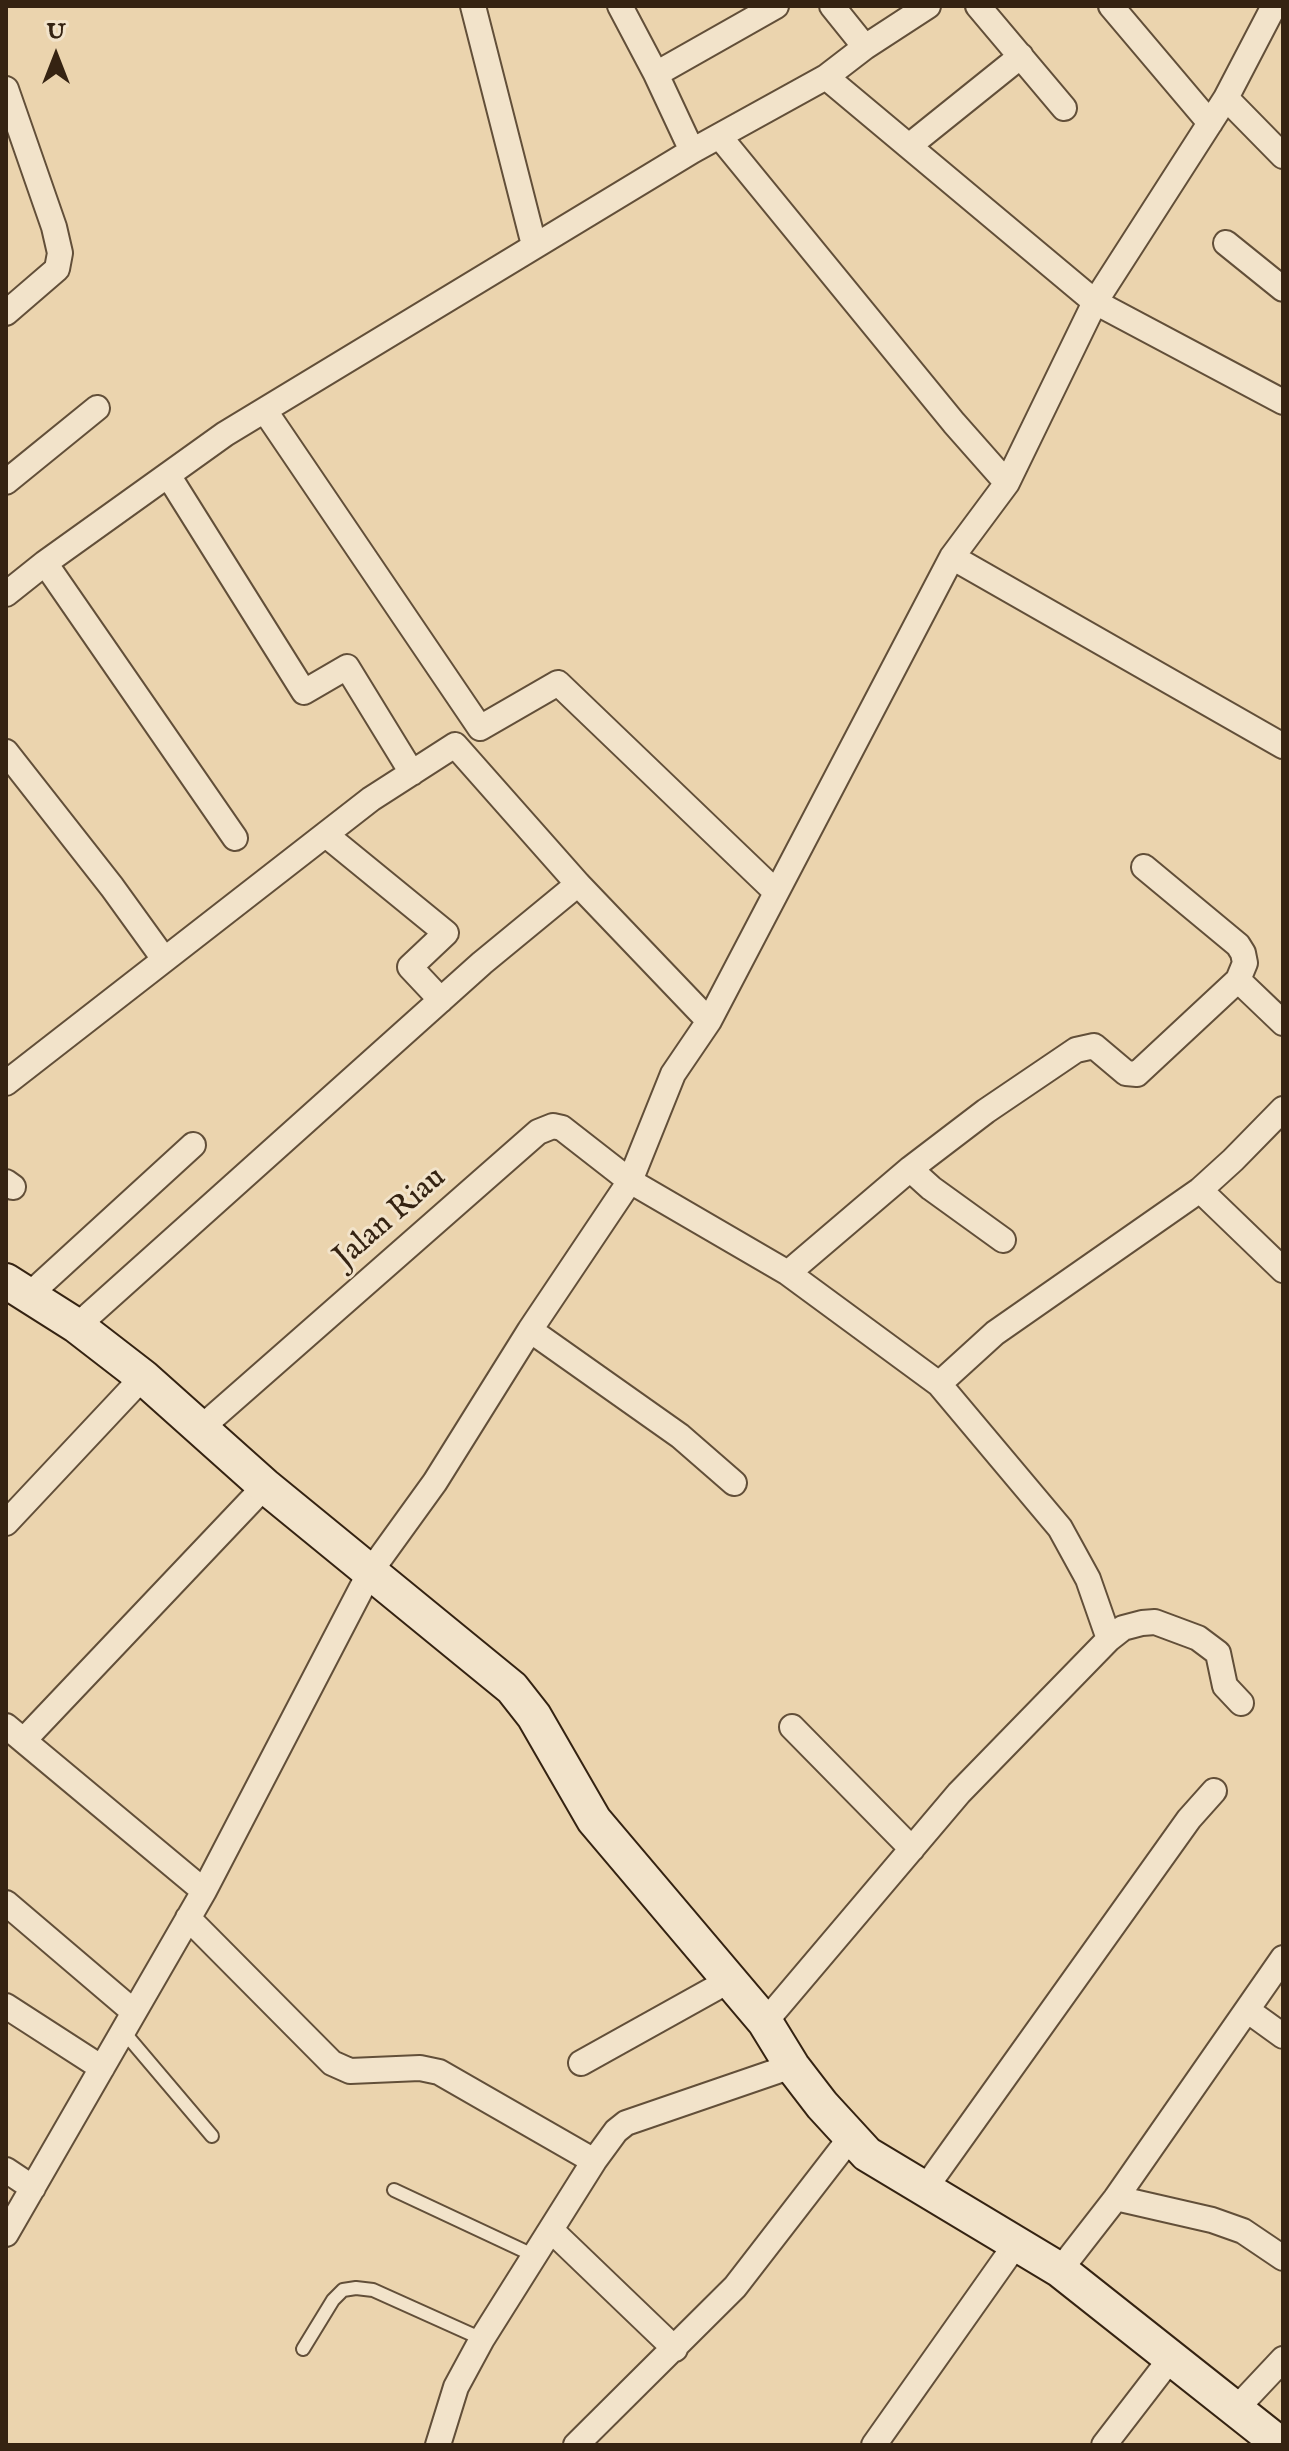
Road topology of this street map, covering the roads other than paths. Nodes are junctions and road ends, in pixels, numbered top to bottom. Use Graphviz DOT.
graph roads {
  1 [pos="473,6"];
  2 [pos="620,6"];
  3 [pos="776,6"];
  4 [pos="832,6"];
  5 [pos="928,6"];
  6 [pos="978,6"];
  7 [pos="1111,6"];
  8 [pos="1274,6"];
  9 [pos="865,47"];
  10 [pos="1021,56"];
  11 [pos="656,74"];
  12 [pos="826,77"];
  13 [pos="6,89"];
  14 [pos="1226,98"];
  15 [pos="1064,108"];
  16 [pos="1210,123"];
  17 [pos="720,137"];
  18 [pos="909,146"];
  19 [pos="692,151"];
  20 [pos="1283,156"];
  21 [pos="1226,243"];
  22 [pos="534,245"];
  23 [pos="1283,289"];
  24 [pos="1095,302"];
  25 [pos="6,313"];
  26 [pos="1283,402"];
  27 [pos="97,408"];
  28 [pos="265,411"];
  29 [pos="168,475"];
  30 [pos="6,482"];
  31 [pos="1007,483"];
  32 [pos="952,557"];
  33 [pos="45,563"];
  34 [pos="6,594"];
  35 [pos="480,728"];
  36 [pos="455,745"];
  37 [pos="1283,746"];
  38 [pos="6,752"];
  39 [pos="412,773"];
  40 [pos="326,835"];
  41 [pos="235,838"];
  42 [pos="1144,867"];
  43 [pos="578,884"];
  44 [pos="776,892"];
  45 [pos="164,959"];
  46 [pos="1238,980"];
  47 [pos="441,1000"];
  48 [pos="709,1021"];
  49 [pos="1283,1023"];
  50 [pos="6,1083"];
  51 [pos="1283,1109"];
  52 [pos="193,1145"];
  53 [pos="910,1169"];
  54 [pos="630,1181"];
  55 [pos="1200,1190"];
  56 [pos="1003,1240"];
  57 [pos="1283,1270"];
  58 [pos="788,1273"];
  59 [pos="18,1288"];
  60 [pos="77,1326"];
  61 [pos="530,1330"];
  62 [pos="143,1377"];
  63 [pos="939,1384"];
  64 [pos="202,1427"];
  65 [pos="734,1483"];
  66 [pos="265,1486"];
  67 [pos="6,1523"];
  68 [pos="370,1572"];
  69 [pos="1109,1639"];
  70 [pos="1241,1703"];
  71 [pos="792,1727"];
  72 [pos="15,1733"];
  73 [pos="1214,1791"];
  74 [pos="912,1849"];
  75 [pos="204,1891"];
  76 [pos="6,1903"];
  77 [pos="188,1918"];
  78 [pos="1283,1958"];
  79 [pos="730,1980"];
  80 [pos="6,2006"];
  81 [pos="1247,2010"];
  82 [pos="128,2021"];
  83 [pos="765,2022"];
  84 [pos="1283,2036"];
  85 [pos="581,2063"];
  86 [pos="792,2066"];
  87 [pos="102,2068"];
  88 [pos="212,2136"];
  89 [pos="851,2137"];
  90 [pos="594,2161"];
  91 [pos="6,2170"];
  92 [pos="33,2188"];
  93 [pos="394,2190"];
  94 [pos="924,2190"];
  95 [pos="1116,2198"];
  96 [pos="551,2230"];
  97 [pos="6,2234"];
  98 [pos="1016,2244"];
  99 [pos="535,2256"];
  100 [pos="1283,2258"];
  101 [pos="1060,2270"];
  102 [pos="482,2339"];
  103 [pos="303,2349"];
  104 [pos="675,2349"];
  105 [pos="1171,2358"];
  106 [pos="1283,2359"];
  107 [pos="1237,2408"];
  108 [pos="438,2445"];
  109 [pos="576,2445"];
  110 [pos="874,2445"];
  111 [pos="1104,2445"];
  112 [pos="1281,2445"];
  1 -- 22 [label="street"];
  2 -- 11 [label="street"];
  3 -- 11 [label="street"];
  4 -- 9 [label="street"];
  5 -- 9 [label="street"];
  6 -- 10 [label="street"];
  7 -- 16 [label="street"];
  8 -- 14 [label="street"];
  9 -- 12 [label="street"];
  10 -- 15 [label="street"];
  10 -- 18 [label="street"];
  11 -- 19 [label="street"];
  12 -- 17 [label="street"];
  12 -- 18 [label="street"];
  13 -- 25 [label="street"];
  14 -- 16 [label="street"];
  14 -- 20 [label="street"];
  16 -- 24 [label="street"];
  17 -- 19 [label="street"];
  17 -- 31 [label="street"];
  18 -- 24 [label="street"];
  19 -- 22 [label="street"];
  21 -- 23 [label="street"];
  22 -- 28 [label="street"];
  24 -- 26 [label="street"];
  24 -- 31 [label="street"];
  27 -- 30 [label="street"];
  28 -- 29 [label="street"];
  28 -- 35 [label="street"];
  29 -- 33 [label="street"];
  29 -- 39 [label="street"];
  31 -- 32 [label="street"];
  32 -- 37 [label="street"];
  32 -- 44 [label="street"];
  33 -- 34 [label="street"];
  33 -- 41 [label="street"];
  35 -- 36 [label="street"];
  35 -- 44 [label="street"];
  36 -- 39 [label="street"];
  36 -- 43 [label="street"];
  38 -- 45 [label="street"];
  39 -- 40 [label="street"];
  40 -- 45 [label="street"];
  40 -- 47 [label="street"];
  42 -- 46 [label="street"];
  43 -- 47 [label="street"];
  43 -- 48 [label="street"];
  44 -- 48 [label="street"];
  45 -- 50 [label="street"];
  46 -- 49 [label="street"];
  46 -- 53 [label="street"];
  47 -- 60 [label="street"];
  48 -- 54 [label="street"];
  51 -- 55 [label="street"];
  52 -- 59 [label="street"];
  53 -- 56 [label="street"];
  53 -- 58 [label="street"];
  54 -- 58 [label="street, Jalan Riau"];
  54 -- 61 [label="street"];
  54 -- 64 [label="street, Jalan Riau"];
  55 -- 57 [label="street"];
  55 -- 63 [label="street"];
  58 -- 63 [label="street, Jalan Riau"];
  59 -- 60 [label="street"];
  60 -- 62 [label="street"];
  61 -- 65 [label="street"];
  61 -- 68 [label="street"];
  62 -- 64 [label="street"];
  62 -- 67 [label="street"];
  63 -- 69 [label="street, Jalan Riau"];
  64 -- 66 [label="street"];
  66 -- 68 [label="street"];
  66 -- 72 [label="street"];
  68 -- 75 [label="street"];
  68 -- 79 [label="street"];
  69 -- 70 [label="street"];
  69 -- 74 [label="street"];
  71 -- 74 [label="street"];
  72 -- 75 [label="street"];
  73 -- 94 [label="street"];
  74 -- 83 [label="street"];
  75 -- 77 [label="street"];
  76 -- 82 [label="street"];
  77 -- 82 [label="street"];
  77 -- 90 [label="street"];
  78 -- 81 [label="street"];
  79 -- 83 [label="street"];
  79 -- 85 [label="street"];
  80 -- 87 [label="street"];
  81 -- 84 [label="street"];
  81 -- 95 [label="street"];
  82 -- 87 [label="street"];
  82 -- 88 [label="lane"];
  83 -- 86 [label="street"];
  86 -- 89 [label="street"];
  86 -- 90 [label="street"];
  87 -- 92 [label="street"];
  89 -- 94 [label="street"];
  89 -- 104 [label="street"];
  90 -- 96 [label="street"];
  91 -- 92 [label="street"];
  92 -- 97 [label="street"];
  93 -- 99 [label="lane"];
  94 -- 98 [label="street"];
  95 -- 100 [label="street"];
  95 -- 101 [label="street"];
  96 -- 99 [label="street"];
  96 -- 104 [label="street"];
  98 -- 101 [label="street"];
  98 -- 110 [label="street"];
  99 -- 102 [label="street"];
  101 -- 105 [label="street"];
  102 -- 103 [label="lane"];
  102 -- 108 [label="street"];
  104 -- 109 [label="street"];
  105 -- 107 [label="street"];
  105 -- 111 [label="street"];
  106 -- 107 [label="street"];
  107 -- 112 [label="street"];
}
